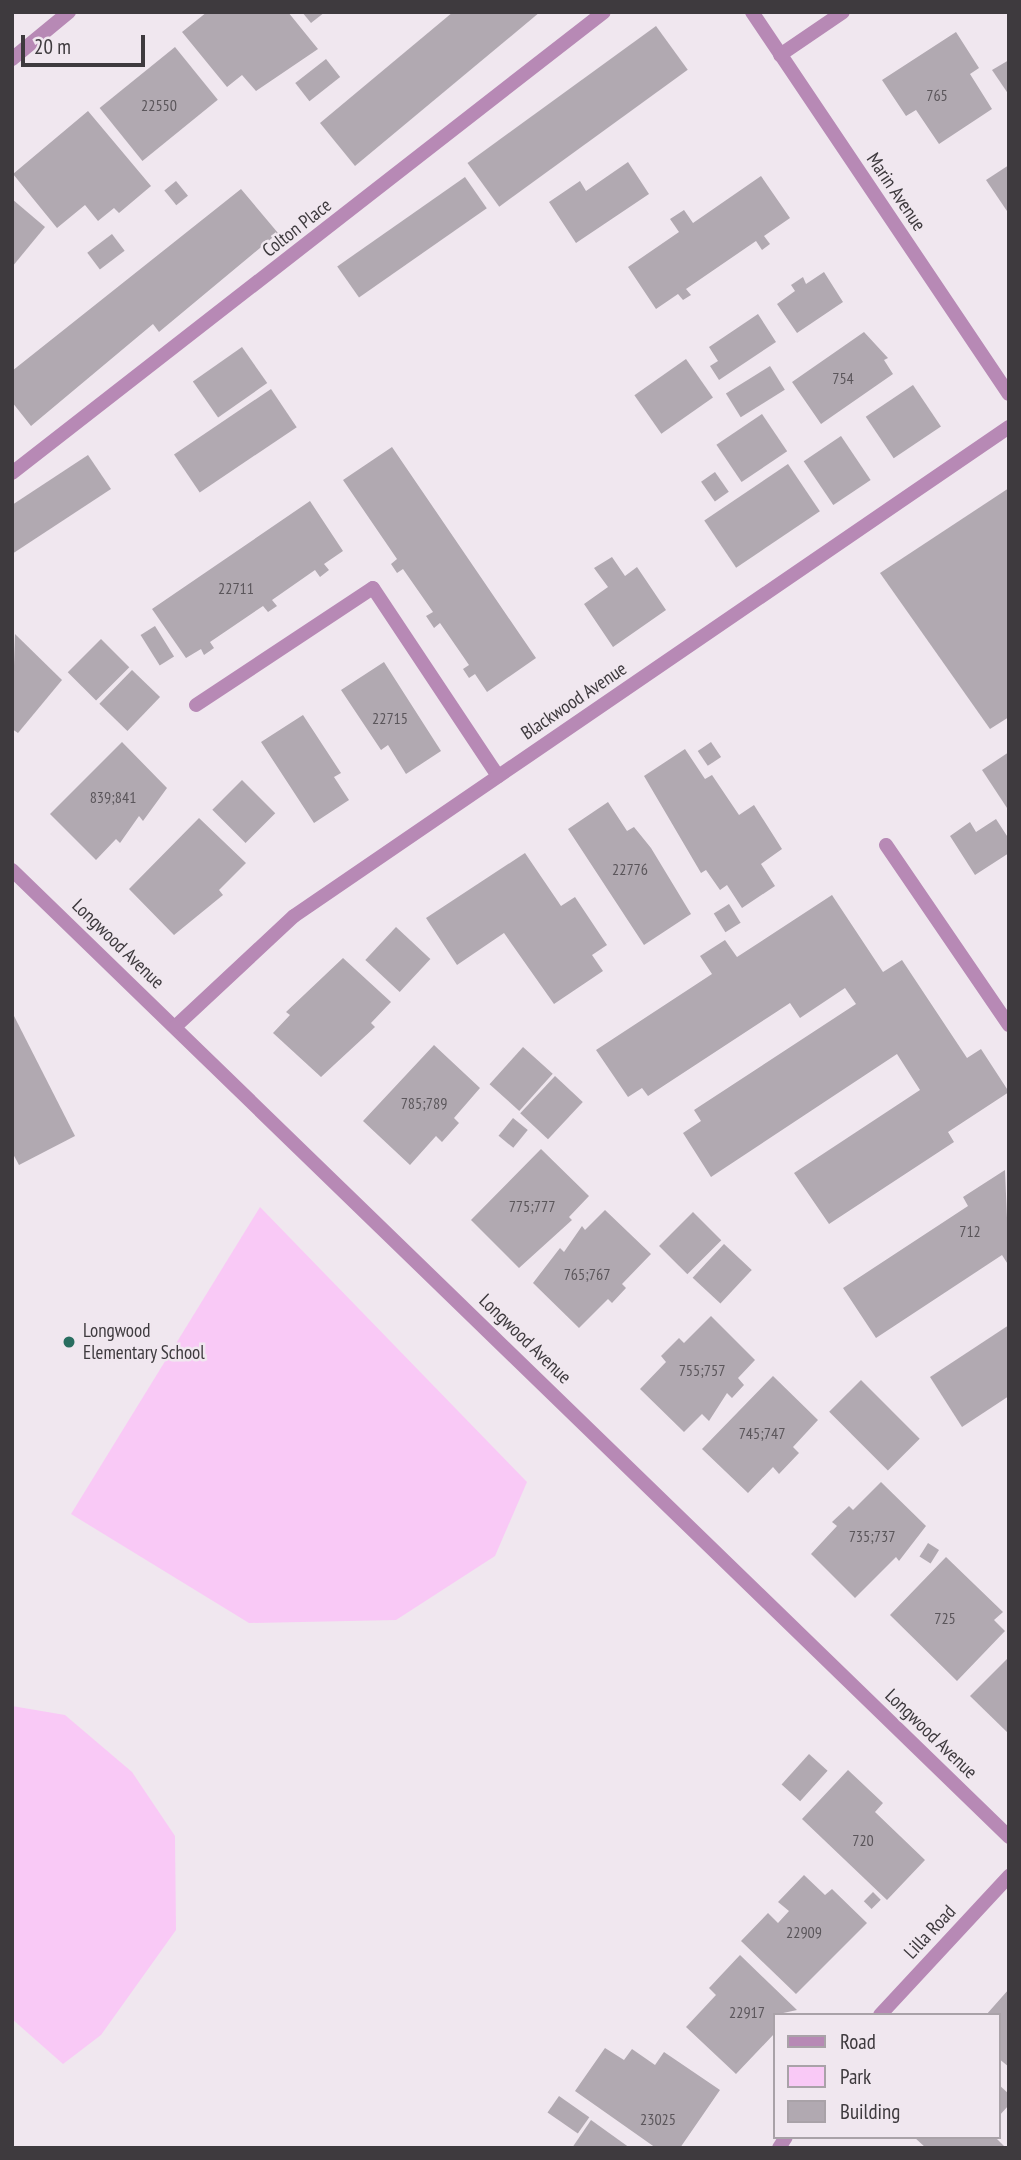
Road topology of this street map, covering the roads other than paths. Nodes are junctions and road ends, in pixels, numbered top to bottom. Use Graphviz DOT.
graph roads {
  1 [pos="69,12"];
  2 [pos="604,12"];
  3 [pos="752,12"];
  4 [pos="843,12"];
  5 [pos="780,55"];
  6 [pos="12,59"];
  7 [pos="1008,390"];
  8 [pos="1009,428"];
  9 [pos="12,473"];
  10 [pos="196,705"];
  11 [pos="498,776"];
  12 [pos="886,845"];
  13 [pos="12,870"];
  14 [pos="1009,1025"];
  15 [pos="176,1026"];
  16 [pos="1009,1837"];
  17 [pos="1009,1876"];
  18 [pos="882,2013"];
  1 -- 6 [label="street"];
  2 -- 9 [label="street, Colton Place"];
  3 -- 5 [label="street, Marin Avenue"];
  4 -- 5 [label="street"];
  5 -- 7 [label="street, Marin Avenue"];
  8 -- 11 [label="street, Blackwood Avenue"];
  10 -- 11 [label="street"];
  11 -- 15 [label="street, Blackwood Avenue"];
  12 -- 14 [label="street"];
  13 -- 15 [label="street, Longwood Avenue"];
  15 -- 16 [label="street, Longwood Avenue"];
  17 -- 18 [label="street, Lilla Road"];
}
